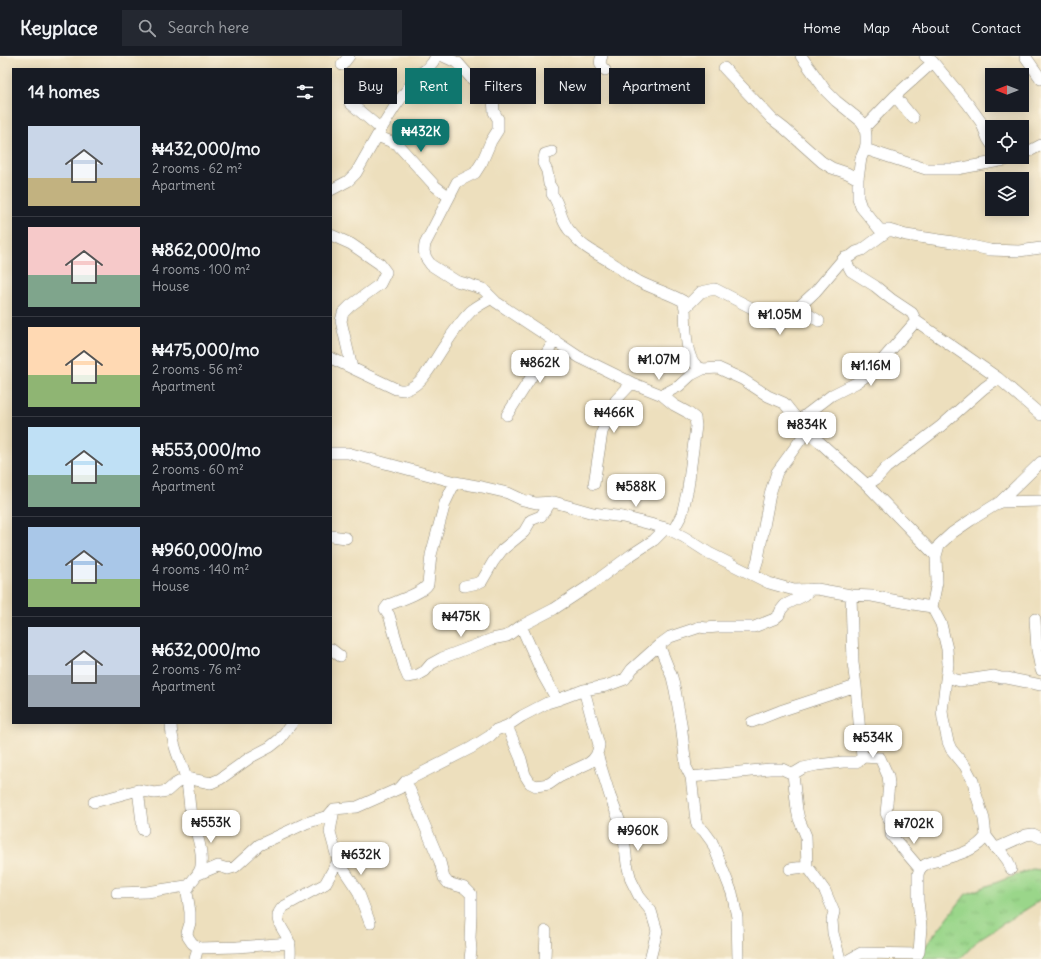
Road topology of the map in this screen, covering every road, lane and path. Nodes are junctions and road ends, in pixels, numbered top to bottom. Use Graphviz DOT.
graph roads {
  1 [pos="350,56"];
  2 [pos="436,56"];
  3 [pos="443,56"];
  4 [pos="602,56"];
  5 [pos="802,56"];
  6 [pos="1025,56"];
  7 [pos="929,59"];
  8 [pos="342,65"];
  9 [pos="724,68"];
  10 [pos="605,70"];
  11 [pos="1041,80"];
  12 [pos="895,96"];
  13 [pos="352,104"];
  14 [pos="913,118"];
  15 [pos="865,127"];
  16 [pos="379,132"];
  17 [pos="985,133"];
  18 [pos="1041,145"];
  19 [pos="866,149"];
  20 [pos="1029,151"];
  21 [pos="552,152"];
  22 [pos="985,162"];
  23 [pos="858,179"];
  24 [pos="332,189"];
  25 [pos="449,197"];
  26 [pos="889,230"];
  27 [pos="332,235"];
  28 [pos="1041,248"];
  29 [pos="844,258"];
  30 [pos="492,298"];
  31 [pos="685,308"];
  32 [pos="798,308"];
  33 [pos="819,321"];
  34 [pos="916,321"];
  35 [pos="555,340"];
  36 [pos="332,358"];
  37 [pos="352,368"];
  38 [pos="703,369"];
  39 [pos="998,378"];
  40 [pos="632,383"];
  41 [pos="662,395"];
  42 [pos="507,415"];
  43 [pos="1041,415"];
  44 [pos="798,421"];
  45 [pos="807,431"];
  46 [pos="332,453"];
  47 [pos="1041,462"];
  48 [pos="454,482"];
  49 [pos="594,484"];
  50 [pos="867,485"];
  51 [pos="1041,501"];
  52 [pos="551,502"];
  53 [pos="1000,502"];
  54 [pos="670,530"];
  55 [pos="332,536"];
  56 [pos="346,538"];
  57 [pos="936,556"];
  58 [pos="753,575"];
  59 [pos="464,586"];
  60 [pos="810,589"];
  61 [pos="851,595"];
  62 [pos="932,607"];
  63 [pos="1035,619"];
  64 [pos="521,626"];
  65 [pos="659,645"];
  66 [pos="332,650"];
  67 [pos="340,656"];
  68 [pos="1041,670"];
  69 [pos="947,677"];
  70 [pos="1041,685"];
  71 [pos="856,686"];
  72 [pos="584,690"];
  73 [pos="557,700"];
  74 [pos="752,722"];
  75 [pos="172,724"];
  76 [pos="291,724"];
  77 [pos="507,726"];
  78 [pos="597,754"];
  79 [pos="862,757"];
  80 [pos="793,774"];
  81 [pos="691,777"];
  82 [pos="186,778"];
  83 [pos="406,781"];
  84 [pos="138,790"];
  85 [pos="94,802"];
  86 [pos="334,809"];
  87 [pos="143,830"];
  88 [pos="986,836"];
  89 [pos="1041,838"];
  90 [pos="996,849"];
  91 [pos="338,861"];
  92 [pos="807,868"];
  93 [pos="790,869"];
  94 [pos="920,869"];
  95 [pos="1011,869"];
  96 [pos="199,874"];
  97 [pos="186,886"];
  98 [pos="117,893"];
  99 [pos="370,923"];
  100 [pos="546,931"];
  101 [pos="290,943"];
  102 [pos="199,948"];
  103 [pos="921,956"];
  104 [pos="195,959"];
  105 [pos="290,959"];
  106 [pos="470,959"];
  107 [pos="544,959"];
  108 [pos="650,959"];
  109 [pos="738,959"];
  110 [pos="840,959"];
  111 [pos="850,959"];
  1 -- 8 [label="street"];
  2 -- 16 [label="street"];
  3 -- 25 [label="street"];
  4 -- 10 [label="street"];
  5 -- 15 [label="street"];
  6 -- 11 [label="street"];
  7 -- 12 [label="street"];
  7 -- 17 [label="street"];
  9 -- 23 [label="street"];
  12 -- 14 [label="street"];
  12 -- 15 [label="street"];
  13 -- 16 [label="street"];
  15 -- 19 [label="street"];
  16 -- 24 [label="street"];
  16 -- 25 [label="street"];
  18 -- 20 [label="street"];
  19 -- 22 [label="street"];
  19 -- 23 [label="street"];
  21 -- 31 [label="street"];
  23 -- 26 [label="street"];
  25 -- 30 [label="street"];
  26 -- 28 [label="street"];
  26 -- 29 [label="street"];
  27 -- 37 [label="street"];
  29 -- 32 [label="street"];
  29 -- 34 [label="street"];
  30 -- 35 [label="street"];
  30 -- 37 [label="street"];
  31 -- 32 [label="street"];
  31 -- 38 [label="street"];
  32 -- 33 [label="street"];
  34 -- 39 [label="street"];
  34 -- 44 [label="street"];
  35 -- 40 [label="street"];
  35 -- 42 [label="street"];
  36 -- 37 [label="street"];
  38 -- 41 [label="street"];
  38 -- 44 [label="street"];
  39 -- 43 [label="street"];
  39 -- 50 [label="street"];
  40 -- 41 [label="street"];
  40 -- 49 [label="street"];
  41 -- 54 [label="street"];
  44 -- 45 [label="street"];
  45 -- 50 [label="street"];
  45 -- 58 [label="street"];
  46 -- 48 [label="street"];
  47 -- 53 [label="street"];
  48 -- 52 [label="street"];
  48 -- 64 [label="street"];
  50 -- 57 [label="street"];
  51 -- 53 [label="street"];
  52 -- 54 [label="street"];
  52 -- 59 [label="street"];
  53 -- 57 [label="street"];
  54 -- 58 [label="street"];
  54 -- 64 [label="street"];
  55 -- 56 [label="street"];
  57 -- 62 [label="street"];
  58 -- 60 [label="street"];
  60 -- 61 [label="street"];
  60 -- 65 [label="street"];
  61 -- 62 [label="street"];
  61 -- 71 [label="street"];
  62 -- 69 [label="street"];
  63 -- 68 [label="street"];
  64 -- 73 [label="street"];
  65 -- 72 [label="street"];
  65 -- 81 [label="street"];
  66 -- 67 [label="street"];
  69 -- 70 [label="street"];
  69 -- 88 [label="street"];
  71 -- 74 [label="street"];
  71 -- 79 [label="street"];
  72 -- 73 [label="street"];
  72 -- 78 [label="street"];
  73 -- 77 [label="street"];
  75 -- 82 [label="street"];
  76 -- 82 [label="street"];
  77 -- 78 [label="street"];
  77 -- 83 [label="street"];
  78 -- 108 [label="street"];
  79 -- 80 [label="street"];
  79 -- 94 [label="street"];
  80 -- 81 [label="street"];
  80 -- 92 [label="street"];
  81 -- 109 [label="street"];
  82 -- 84 [label="street"];
  82 -- 96 [label="street"];
  83 -- 86 [label="street"];
  83 -- 106 [label="street"];
  84 -- 85 [label="street"];
  84 -- 87 [label="street"];
  86 -- 91 [label="street"];
  86 -- 96 [label="street"];
  88 -- 90 [label="street"];
  88 -- 94 [label="street"];
  89 -- 90 [label="street"];
  90 -- 95 [label="street"];
  91 -- 99 [label="street"];
  91 -- 101 [label="street"];
  92 -- 93 [label="street"];
  92 -- 110 [label="street"];
  94 -- 103 [label="street"];
  96 -- 97 [label="street"];
  97 -- 98 [label="street"];
  97 -- 102 [label="street"];
  100 -- 107 [label="street"];
  101 -- 102 [label="street"];
  101 -- 105 [label="street"];
  102 -- 104 [label="street"];
  103 -- 111 [label="street"];
}
